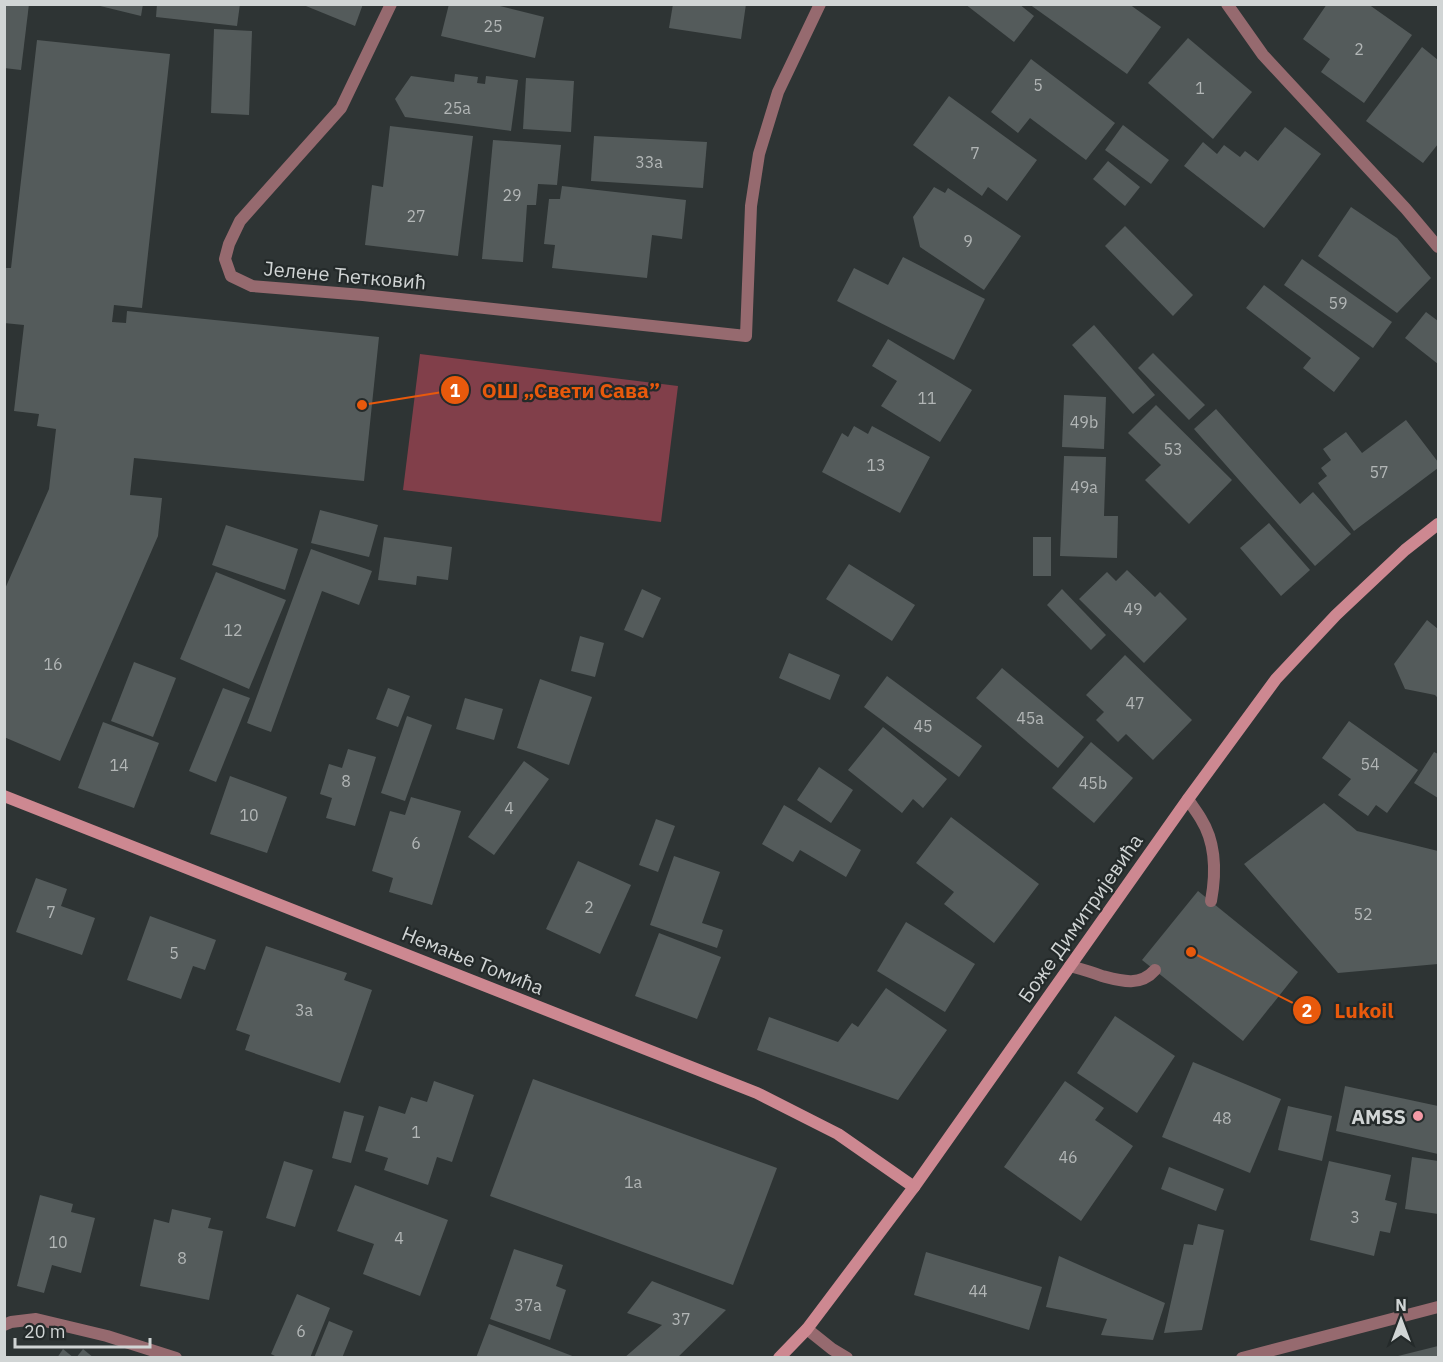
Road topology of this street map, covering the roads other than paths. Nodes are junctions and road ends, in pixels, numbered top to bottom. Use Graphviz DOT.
graph roads {
  1 [pos="391,4"];
  2 [pos="820,4"];
  3 [pos="1227,4"];
  4 [pos="1438,247"];
  5 [pos="1438,524"];
  6 [pos="4,796"];
  7 [pos="1188,800"];
  8 [pos="1210,901"];
  9 [pos="1070,966"];
  10 [pos="1155,970"];
  11 [pos="914,1187"];
  12 [pos="1438,1307"];
  13 [pos="6,1322"];
  14 [pos="807,1329"];
  15 [pos="831,1353"];
  16 [pos="176,1358"];
  17 [pos="779,1358"];
  18 [pos="847,1358"];
  19 [pos="1242,1358"];
  1 -- 2 [label="street, Јелене Ћетковић"];
  3 -- 4 [label="street"];
  5 -- 7 [label="main road, Боже Димитријевића"];
  6 -- 11 [label="main road, Немање Томића"];
  7 -- 8 [label="street"];
  7 -- 9 [label="main road, Боже Димитријевића"];
  9 -- 10 [label="street"];
  9 -- 11 [label="main road, Боже Димитријевића"];
  11 -- 14 [label="main road, Боже Димитријевића"];
  12 -- 19 [label="street"];
  13 -- 16 [label="street"];
  14 -- 15 [label="street"];
  14 -- 17 [label="main road, Боже Димитријевића"];
  15 -- 18 [label="street"];
}
